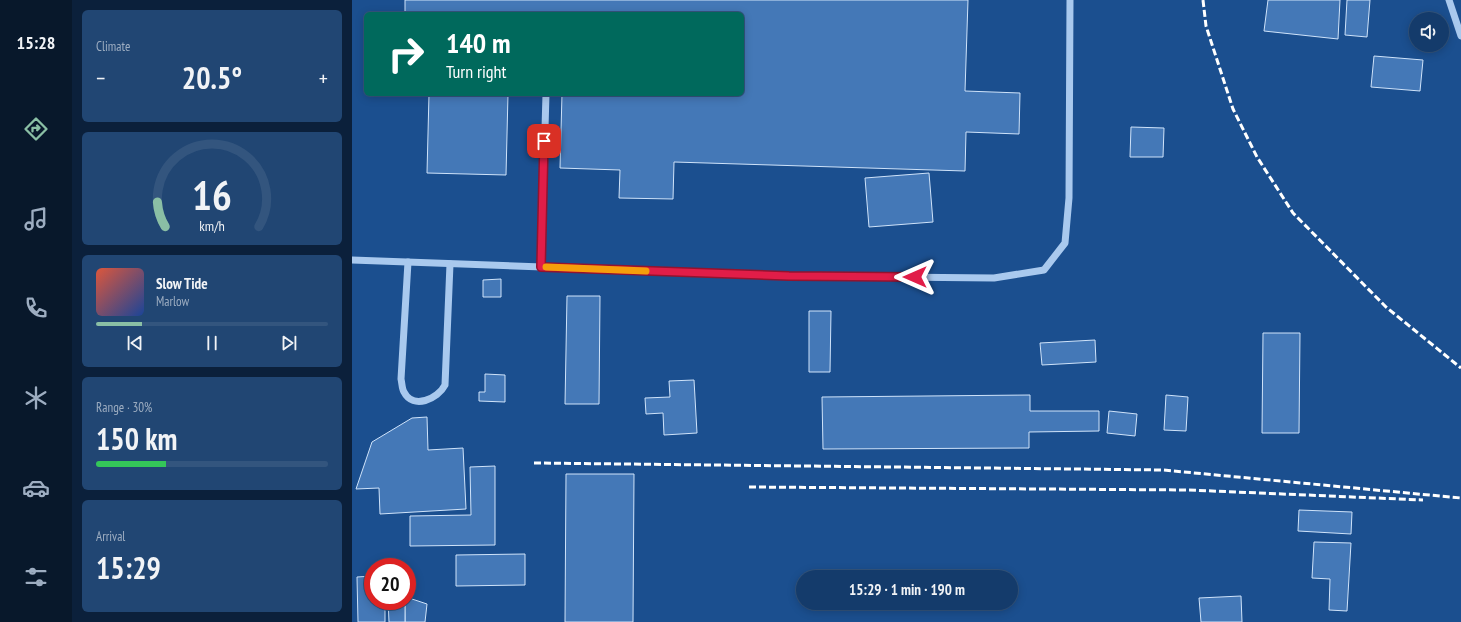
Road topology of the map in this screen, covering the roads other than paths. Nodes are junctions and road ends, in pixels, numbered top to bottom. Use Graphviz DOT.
graph roads {
  1 [pos="1070,0"];
  2 [pos="1449,0"];
  3 [pos="1461,36"];
  4 [pos="546,96"];
  5 [pos="352,260"];
  6 [pos="408,262"];
  7 [pos="450,264"];
  8 [pos="541,267"];
  1 -- 8 [label="lane"];
  2 -- 3 [label="lane"];
  4 -- 8 [label="lane"];
  5 -- 6 [label="lane"];
  6 -- 7 [label="lane"];
  6 -- 7 [label="lane"];
  7 -- 8 [label="lane"];
}
